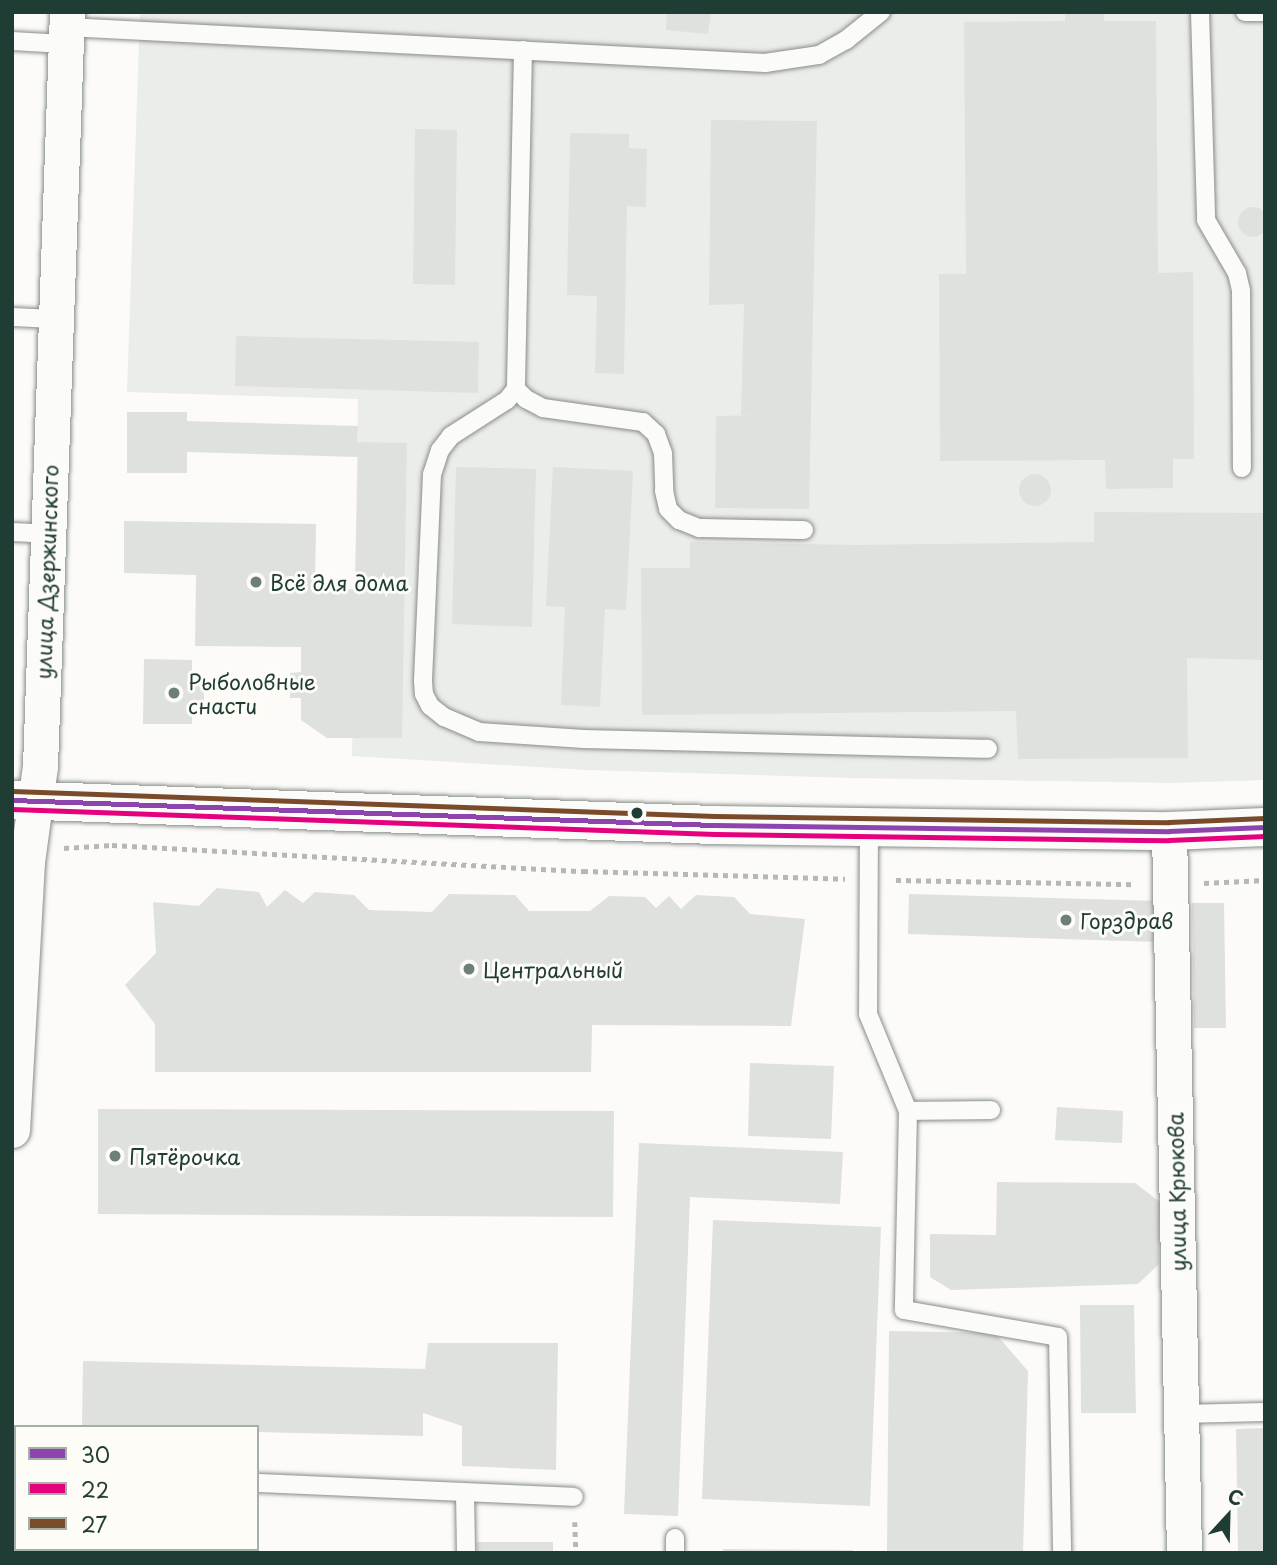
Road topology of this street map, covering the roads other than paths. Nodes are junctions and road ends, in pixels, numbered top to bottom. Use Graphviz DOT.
graph roads {
  1 [pos="881,12"];
  2 [pos="1200,12"];
  3 [pos="1245,12"];
  4 [pos="1265,12"];
  5 [pos="66,28"];
  6 [pos="12,41"];
  7 [pos="523,50"];
  8 [pos="12,317"];
  9 [pos="54,319"];
  10 [pos="516,389"];
  11 [pos="1242,468"];
  12 [pos="804,530"];
  13 [pos="12,532"];
  14 [pos="48,534"];
  15 [pos="988,749"];
  16 [pos="24,801"];
  17 [pos="869,827"];
  18 [pos="1265,827"];
  19 [pos="1169,831"];
  20 [pos="991,1110"];
  21 [pos="908,1111"];
  22 [pos="12,1130"];
  23 [pos="1265,1412"];
  24 [pos="1181,1414"];
  25 [pos="259,1483"];
  26 [pos="465,1494"];
  27 [pos="574,1497"];
  28 [pos="466,1553"];
  29 [pos="1062,1553"];
  30 [pos="1184,1553"];
  1 -- 7 [label="lane"];
  2 -- 11 [label="lane"];
  3 -- 4 [label="lane"];
  5 -- 6 [label="lane"];
  5 -- 7 [label="lane"];
  5 -- 9 [label="street, улица Дзержинского"];
  7 -- 10 [label="lane"];
  8 -- 9 [label="lane"];
  9 -- 14 [label="street, улица Дзержинского"];
  10 -- 12 [label="lane"];
  10 -- 15 [label="lane"];
  13 -- 14 [label="lane"];
  14 -- 16 [label="street, улица Дзержинского"];
  16 -- 17 [label="highway"];
  16 -- 22 [label="street, улица Дзержинского"];
  17 -- 19 [label="highway"];
  17 -- 21 [label="lane"];
  18 -- 19 [label="highway"];
  19 -- 24 [label="street, улица Крюкова"];
  20 -- 21 [label="lane"];
  21 -- 29 [label="lane"];
  23 -- 24 [label="lane"];
  24 -- 30 [label="street, улица Крюкова"];
  25 -- 26 [label="lane"];
  26 -- 27 [label="lane"];
  26 -- 28 [label="lane"];
}
